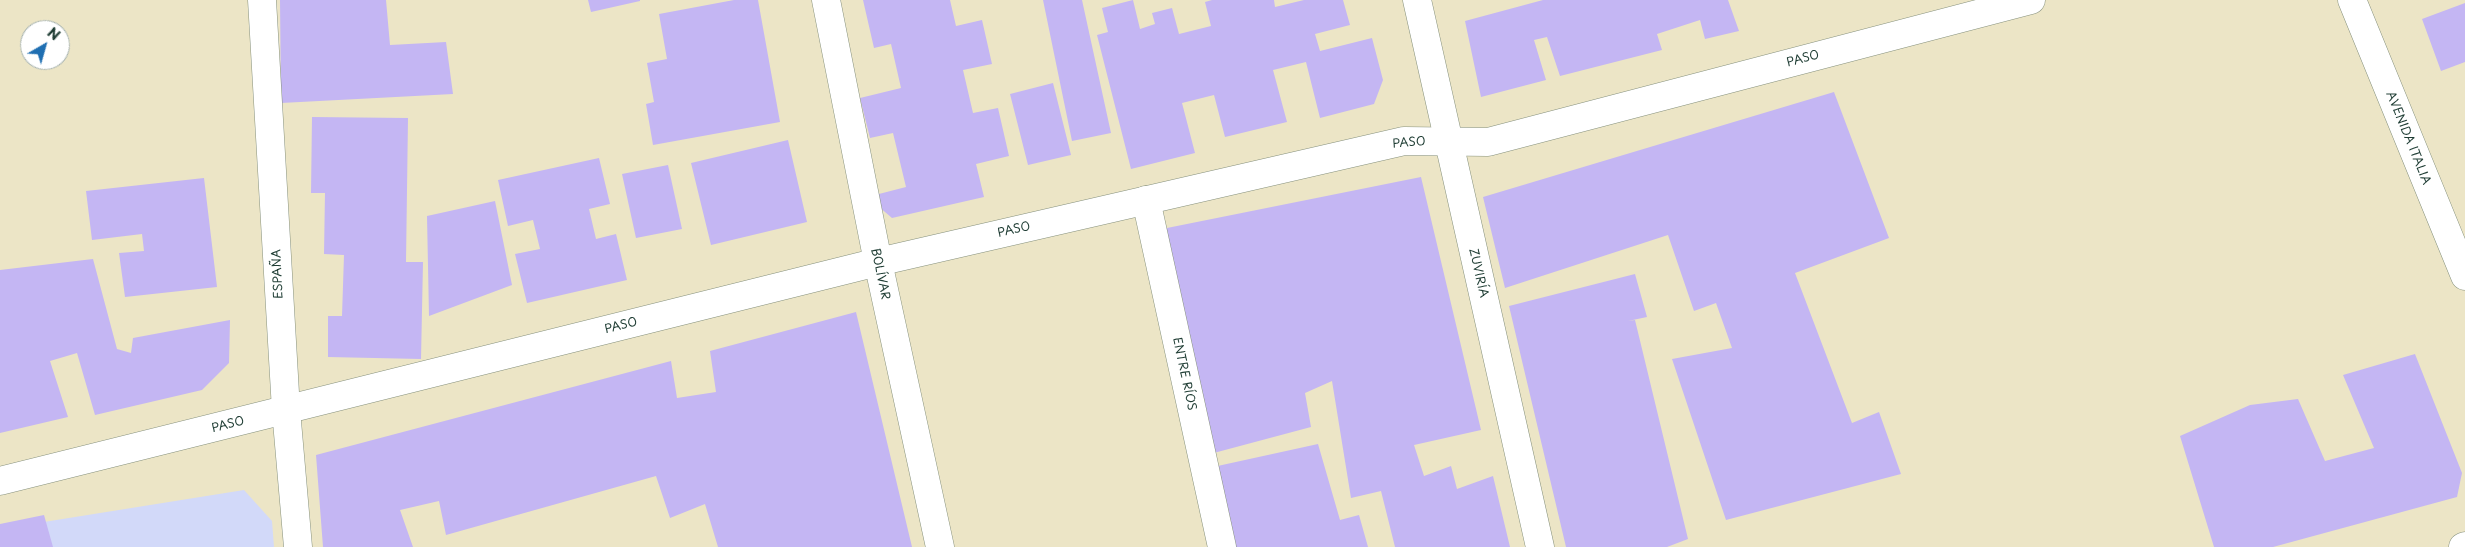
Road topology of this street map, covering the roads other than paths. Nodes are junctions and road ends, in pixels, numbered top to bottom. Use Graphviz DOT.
graph roads {
  1 [pos="262,0"];
  2 [pos="826,0"];
  3 [pos="1417,0"];
  4 [pos="2031,0"];
  5 [pos="2352,0"];
  6 [pos="1449,141"];
  7 [pos="1146,200"];
  8 [pos="878,262"];
  9 [pos="2465,276"];
  10 [pos="286,410"];
  11 [pos="0,481"];
  12 [pos="298,547"];
  13 [pos="940,547"];
  14 [pos="1222,547"];
  15 [pos="1540,547"];
  1 -- 10 [label="street, ESPAÑA"];
  2 -- 8 [label="street, BOLÍVAR"];
  3 -- 6 [label="street, ZUVIRÍA"];
  4 -- 6 [label="street, PASO"];
  5 -- 9 [label="street, AVENIDA ITALIA"];
  6 -- 7 [label="street, PASO"];
  6 -- 15 [label="street, ZUVIRÍA"];
  7 -- 8 [label="street, PASO"];
  7 -- 14 [label="street, ENTRE RÍOS"];
  8 -- 10 [label="street, PASO"];
  8 -- 13 [label="street, BOLÍVAR"];
  10 -- 11 [label="street, PASO"];
  10 -- 12 [label="street, ESPAÑA"];
}
